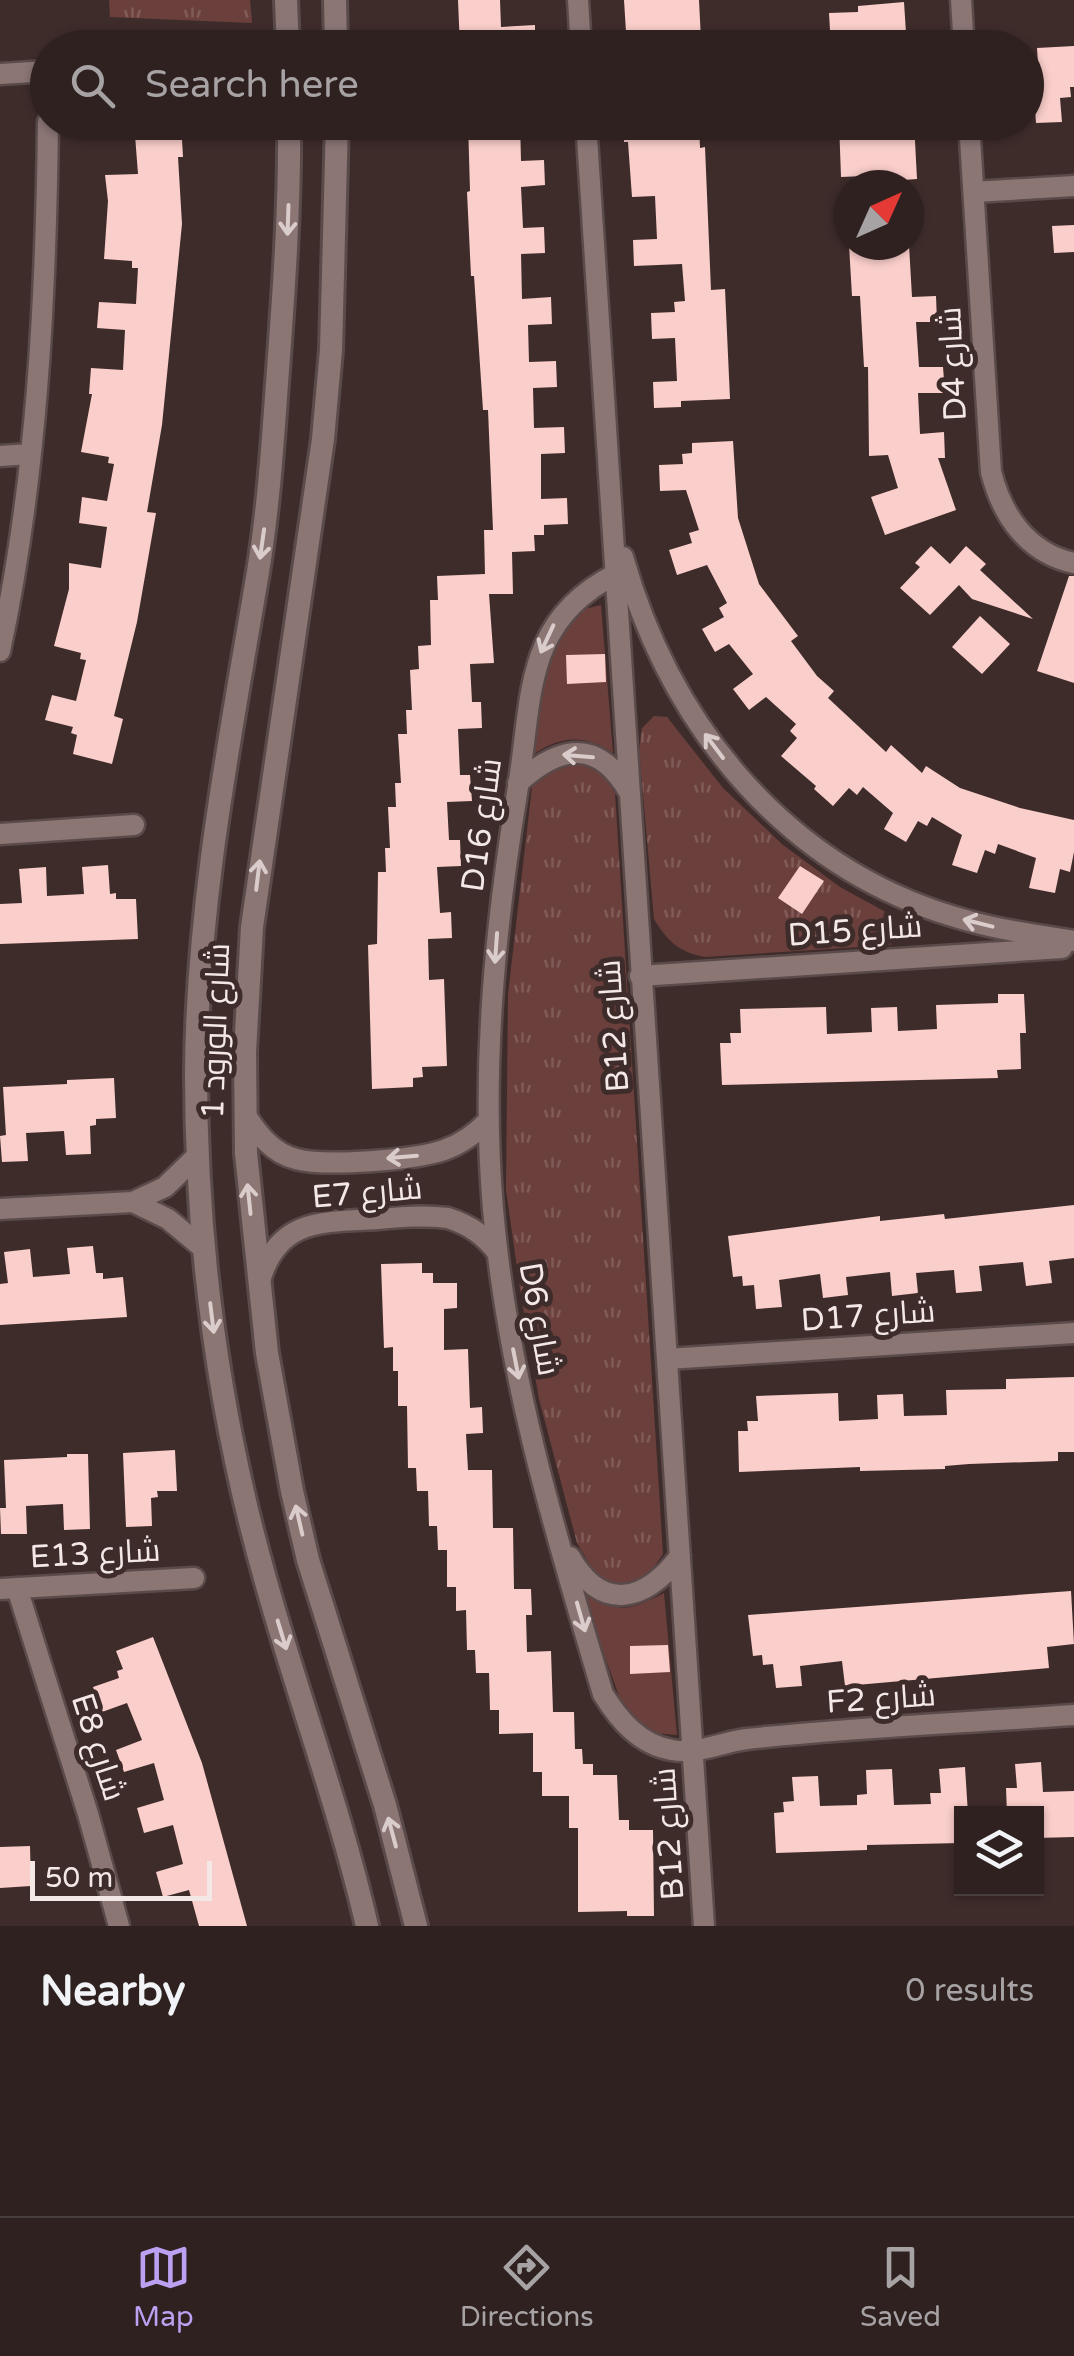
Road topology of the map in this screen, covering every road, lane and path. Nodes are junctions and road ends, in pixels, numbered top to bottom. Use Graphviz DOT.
graph roads {
  1 [pos="286,0"];
  2 [pos="335,0"];
  3 [pos="578,0"];
  4 [pos="961,0"];
  5 [pos="287,30"];
  6 [pos="336,30"];
  7 [pos="580,30"];
  8 [pos="963,30"];
  9 [pos="30,72"];
  10 [pos="0,74"];
  11 [pos="47,140"];
  12 [pos="289,140"];
  13 [pos="336,140"];
  14 [pos="587,140"];
  15 [pos="970,140"];
  16 [pos="1074,186"];
  17 [pos="974,192"];
  18 [pos="30,454"];
  19 [pos="0,456"];
  20 [pos="612,519"];
  21 [pos="1074,563"];
  22 [pos="616,574"];
  23 [pos="0,651"];
  24 [pos="518,782"];
  25 [pos="630,794"];
  26 [pos="134,825"];
  27 [pos="0,834"];
  28 [pos="1074,944"];
  29 [pos="640,976"];
  30 [pos="245,1114"];
  31 [pos="489,1120"];
  32 [pos="198,1155"];
  33 [pos="133,1202"];
  34 [pos="0,1209"];
  35 [pos="204,1249"];
  36 [pos="497,1252"];
  37 [pos="259,1283"];
  38 [pos="1074,1333"];
  39 [pos="666,1359"];
  40 [pos="554,1524"];
  41 [pos="680,1556"];
  42 [pos="194,1578"];
  43 [pos="8,1589"];
  44 [pos="1074,1715"];
  45 [pos="694,1750"];
  46 [pos="119,1926"];
  47 [pos="367,1926"];
  48 [pos="416,1926"];
  49 [pos="704,1926"];
  1 -- 5 [label="street"];
  2 -- 6 [label="street"];
  3 -- 7 [label="street"];
  4 -- 8 [label="street"];
  9 -- 10 [label="street"];
  11 -- 18 [label="street"];
  12 -- 32 [label="street, شارع الورود 1, one-way"];
  30 -- 13 [label="street, شارع الورود 1, one-way"];
  14 -- 20 [label="street, B12 شارع"];
  15 -- 17 [label="street, D4 شارع"];
  16 -- 17 [label="street"];
  17 -- 21 [label="street, D4 شارع"];
  18 -- 19 [label="street"];
  18 -- 23 [label="street"];
  20 -- 22 [label="street, B12 شارع"];
  28 -- 20 [label="street, one-way"];
  22 -- 24 [label="street, D16 شارع, one-way"];
  22 -- 25 [label="street, B12 شارع"];
  25 -- 24 [label="street, one-way"];
  24 -- 31 [label="street, D16 شارع, one-way"];
  25 -- 29 [label="street, B12 شارع"];
  26 -- 27 [label="street"];
  28 -- 29 [label="street, D15 شارع"];
  29 -- 39 [label="street, B12 شارع"];
  31 -- 30 [label="street, E7 شارع, one-way"];
  37 -- 30 [label="street, شارع الورود 1, one-way"];
  31 -- 36 [label="street, D6 شارع"];
  32 -- 33 [label="street"];
  32 -- 35 [label="street, شارع الورود 1"];
  33 -- 34 [label="street"];
  33 -- 35 [label="street"];
  35 -- 47 [label="street, شارع الورود 1, one-way"];
  36 -- 37 [label="street, E7 شارع"];
  36 -- 40 [label="street, D6 شارع, one-way"];
  48 -- 37 [label="street, شارع الورود 1, one-way"];
  38 -- 39 [label="street, D17 شارع"];
  39 -- 41 [label="street, B12 شارع"];
  40 -- 41 [label="street, D6 شارع"];
  40 -- 45 [label="street, D6 شارع, one-way"];
  41 -- 45 [label="street, B12 شارع"];
  42 -- 43 [label="street, E13 شارع"];
  43 -- 46 [label="street, E8 شارع"];
  44 -- 45 [label="street, F2 شارع"];
  45 -- 49 [label="street, B12 شارع"];
}
